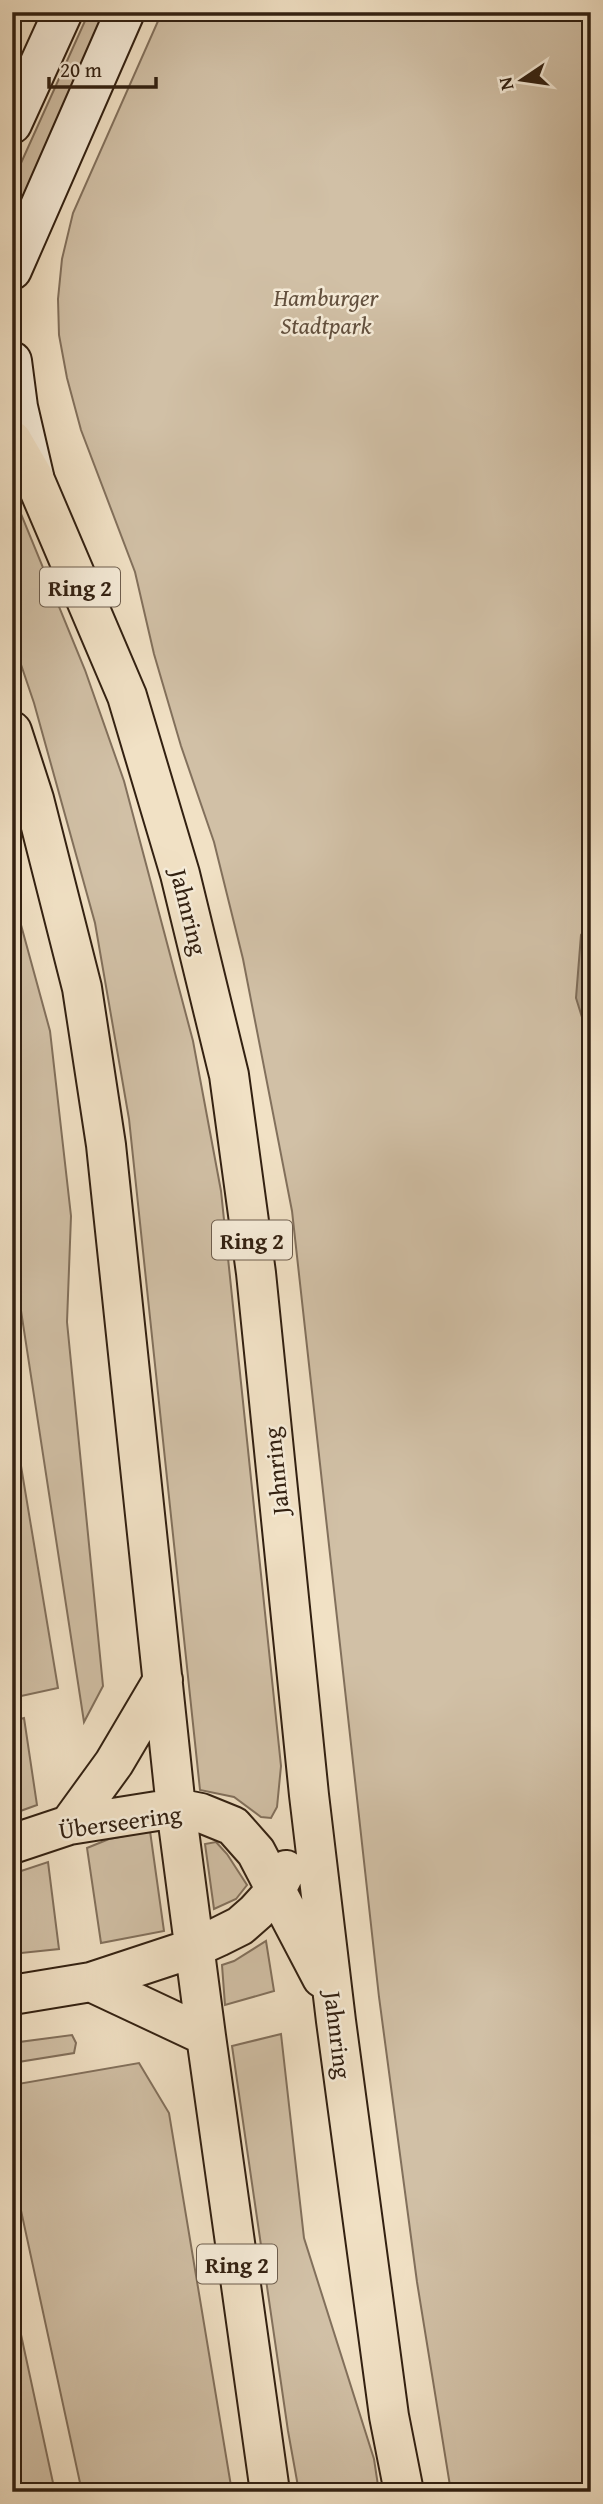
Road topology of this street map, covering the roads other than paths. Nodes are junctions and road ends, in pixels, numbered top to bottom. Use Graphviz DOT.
graph roads {
  1 [pos="63,12"];
  2 [pos="125,12"];
  3 [pos="15,113"];
  4 [pos="18,259"];
  5 [pos="12,287"];
  6 [pos="12,361"];
  7 [pos="12,440"];
  8 [pos="34,478"];
  9 [pos="12,731"];
  10 [pos="163,1680"];
  11 [pos="309,1795"];
  12 [pos="176,1808"];
  13 [pos="69,1825"];
  14 [pos="12,1844"];
  15 [pos="276,1890"];
  16 [pos="194,1948"];
  17 [pos="91,1982"];
  18 [pos="12,1995"];
  19 [pos="333,1999"];
  20 [pos="206,2036"];
  21 [pos="270,2492"];
  22 [pos="404,2492"];
  1 -- 3 [label="main road"];
  2 -- 4 [label="main road"];
  4 -- 5 [label="main road"];
  6 -- 8 [label="main road"];
  7 -- 8 [label="main road, Ring 2"];
  8 -- 11 [label="main road, Jahnring / Ring 2"];
  9 -- 10 [label="main road, Ring 2"];
  10 -- 12 [label="main road, Ring 2"];
  10 -- 13 [label="main road"];
  11 -- 15 [label="main road"];
  11 -- 19 [label="main road, Jahnring / Ring 2"];
  12 -- 13 [label="main road, Überseering"];
  12 -- 15 [label="main road, Überseering"];
  12 -- 16 [label="main road, Ring 2"];
  13 -- 14 [label="main road, Überseering"];
  15 -- 16 [label="main road"];
  15 -- 19 [label="main road, Überseering"];
  16 -- 17 [label="main road"];
  16 -- 20 [label="main road, Ring 2"];
  17 -- 18 [label="main road"];
  17 -- 20 [label="main road"];
  19 -- 22 [label="main road, Jahnring / Ring 2"];
  20 -- 21 [label="main road, Ring 2"];
}
